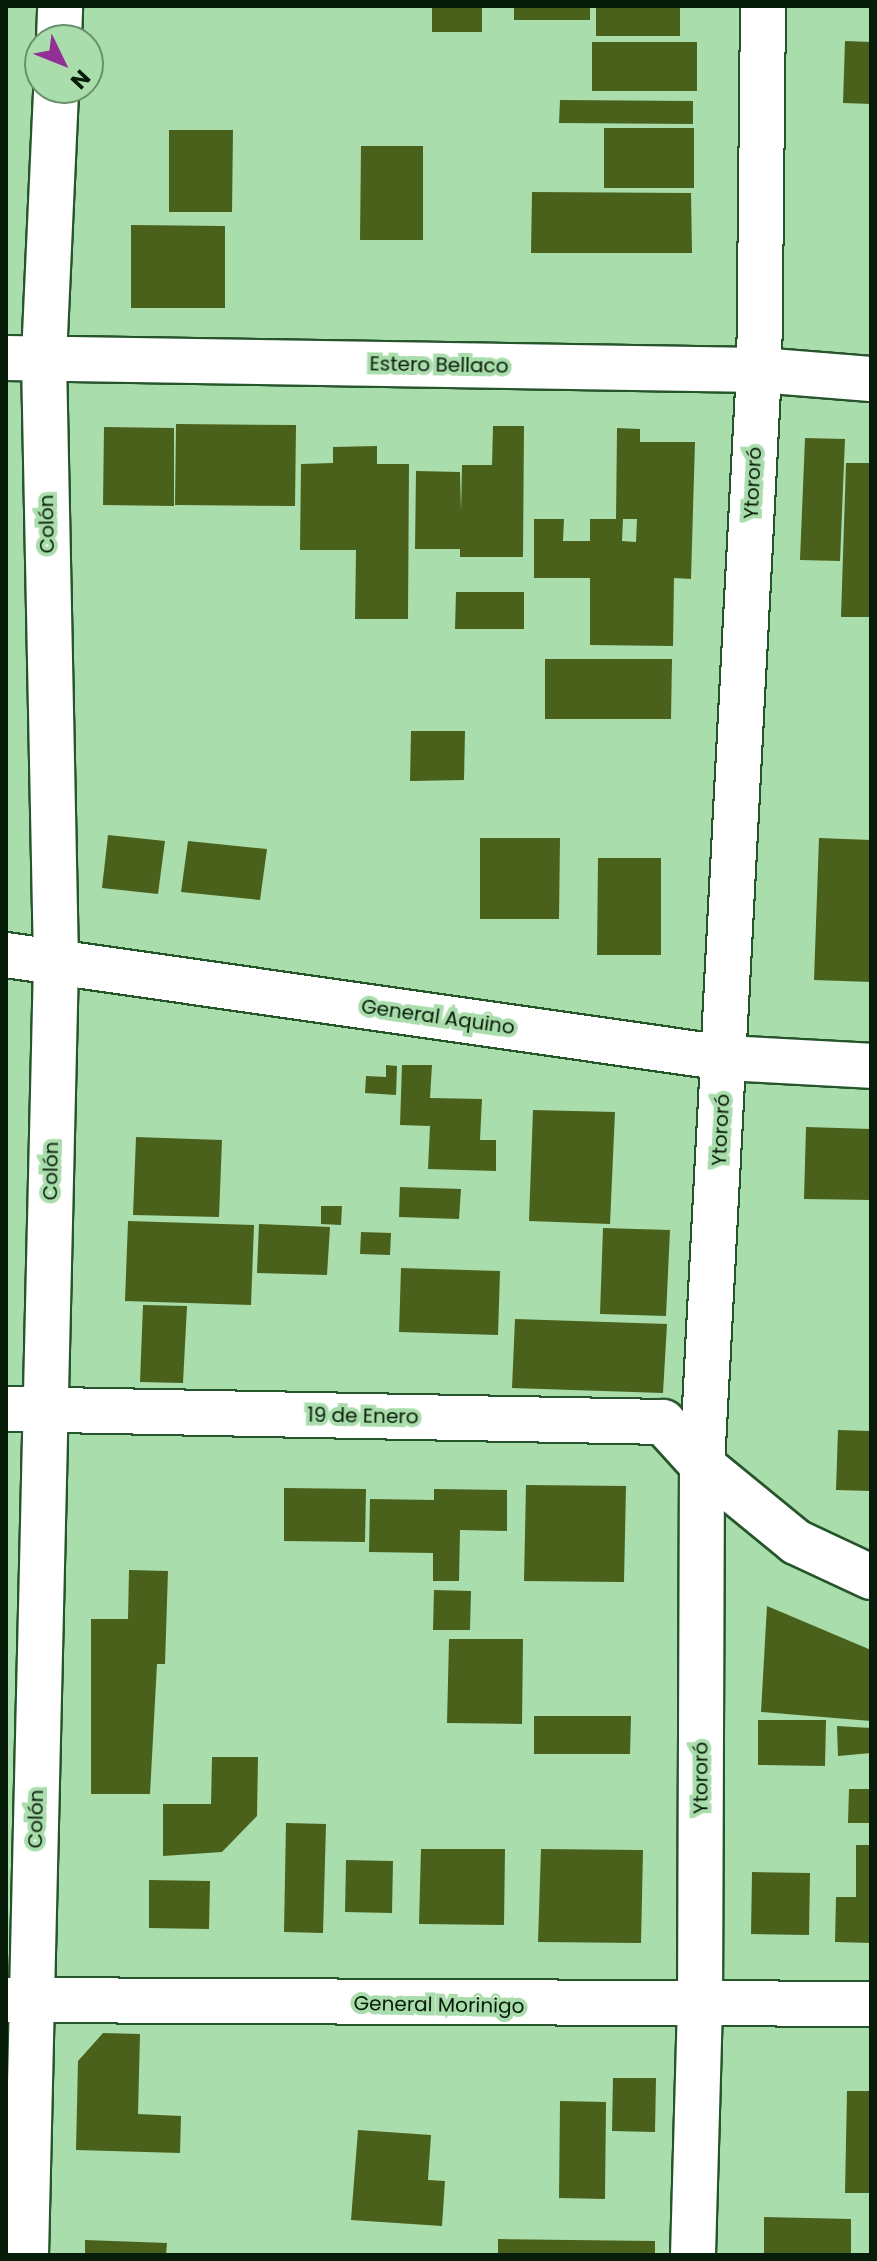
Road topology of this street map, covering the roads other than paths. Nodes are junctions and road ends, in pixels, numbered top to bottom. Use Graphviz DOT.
graph roads {
  1 [pos="763,6"];
  2 [pos="54,104"];
  3 [pos="25,357"];
  4 [pos="759,370"];
  5 [pos="871,379"];
  6 [pos="6,955"];
  7 [pos="56,962"];
  8 [pos="725,1058"];
  9 [pos="871,1066"];
  10 [pos="26,1409"];
  11 [pos="702,1465"];
  12 [pos="871,1577"];
  13 [pos="19,2000"];
  14 [pos="871,2004"];
  15 [pos="700,2007"];
  16 [pos="26,2255"];
  17 [pos="693,2255"];
  1 -- 4 [label="street, Ytororó"];
  2 -- 3 [label="street, Colón"];
  3 -- 4 [label="street, Estero Bellaco"];
  3 -- 7 [label="street, Colón"];
  4 -- 5 [label="street, Estero Bellaco"];
  4 -- 8 [label="street, Ytororó"];
  6 -- 7 [label="street, General Aquino"];
  7 -- 8 [label="street, General Aquino"];
  7 -- 10 [label="street, Colón"];
  8 -- 9 [label="street, General Aquino"];
  8 -- 11 [label="street, Ytororó"];
  10 -- 11 [label="street, 19 de Enero"];
  10 -- 13 [label="street, Colón"];
  11 -- 12 [label="street, 19 de Enero"];
  11 -- 15 [label="street, Ytororó"];
  13 -- 15 [label="street, General Morinigo"];
  13 -- 16 [label="street, Colón"];
  14 -- 15 [label="street, General Morinigo"];
  15 -- 17 [label="street, Ytororó"];
}
